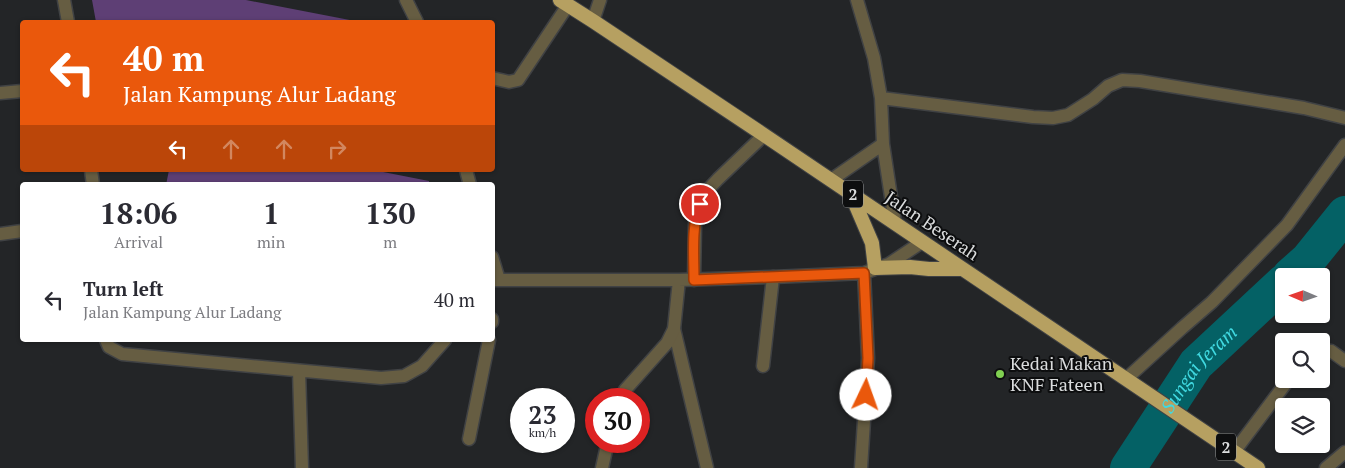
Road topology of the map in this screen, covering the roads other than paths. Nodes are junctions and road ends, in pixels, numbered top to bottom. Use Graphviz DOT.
graph roads {
  1 [pos="64,0"];
  2 [pos="406,0"];
  3 [pos="600,0"];
  4 [pos="857,0"];
  5 [pos="564,3"];
  6 [pos="68,20"];
  7 [pos="416,20"];
  8 [pos="594,21"];
  9 [pos="495,79"];
  10 [pos="20,91"];
  11 [pos="0,93"];
  12 [pos="881,98"];
  13 [pos="1345,118"];
  14 [pos="764,135"];
  15 [pos="884,144"];
  16 [pos="1345,145"];
  17 [pos="831,180"];
  18 [pos="851,194"];
  19 [pos="895,223"];
  20 [pos="20,231"];
  21 [pos="0,234"];
  22 [pos="922,242"];
  23 [pos="963,269"];
  24 [pos="870,270"];
  25 [pos="774,277"];
  26 [pos="678,280"];
  27 [pos="694,280"];
  28 [pos="495,282"];
  29 [pos="674,329"];
  30 [pos="107,342"];
  31 [pos="443,342"];
  32 [pos="489,342"];
  33 [pos="1330,351"];
  34 [pos="1345,361"];
  35 [pos="763,366"];
  36 [pos="299,371"];
  37 [pos="1126,379"];
  38 [pos="627,388"];
  39 [pos="1282,388"];
  40 [pos="469,439"];
  41 [pos="1234,452"];
  42 [pos="1345,452"];
  43 [pos="605,453"];
  44 [pos="302,468"];
  45 [pos="602,468"];
  46 [pos="707,468"];
  47 [pos="861,468"];
  48 [pos="1258,468"];
  49 [pos="1326,468"];
  1 -- 6 [label="street"];
  2 -- 7 [label="street"];
  3 -- 8 [label="street"];
  4 -- 12 [label="street"];
  5 -- 8 [label="highway, Jalan Beserah / 2"];
  5 -- 9 [label="street"];
  8 -- 14 [label="highway, Jalan Beserah / 2"];
  10 -- 11 [label="street"];
  12 -- 13 [label="street"];
  12 -- 15 [label="street"];
  14 -- 17 [label="highway, Jalan Beserah / 2"];
  14 -- 27 [label="street"];
  15 -- 17 [label="street"];
  15 -- 19 [label="street"];
  16 -- 37 [label="street"];
  17 -- 18 [label="highway, Jalan Beserah / 2"];
  18 -- 19 [label="highway, Jalan Beserah / 2"];
  18 -- 24 [label="highway"];
  19 -- 22 [label="highway, Jalan Beserah / 2"];
  20 -- 21 [label="street"];
  22 -- 23 [label="highway, Jalan Beserah / 2"];
  22 -- 24 [label="street"];
  23 -- 24 [label="highway"];
  23 -- 37 [label="highway, Jalan Beserah / 2"];
  24 -- 25 [label="street"];
  24 -- 47 [label="street"];
  25 -- 27 [label="street"];
  25 -- 35 [label="street"];
  26 -- 27 [label="street"];
  26 -- 28 [label="street"];
  26 -- 29 [label="street"];
  29 -- 38 [label="street"];
  29 -- 46 [label="street"];
  30 -- 36 [label="street"];
  31 -- 36 [label="street"];
  32 -- 40 [label="street"];
  33 -- 34 [label="street"];
  36 -- 44 [label="street"];
  37 -- 41 [label="highway, Jalan Beserah / 2"];
  39 -- 41 [label="street"];
  41 -- 48 [label="highway, Jalan Beserah / 2"];
  42 -- 49 [label="street"];
  43 -- 45 [label="street"];
}
